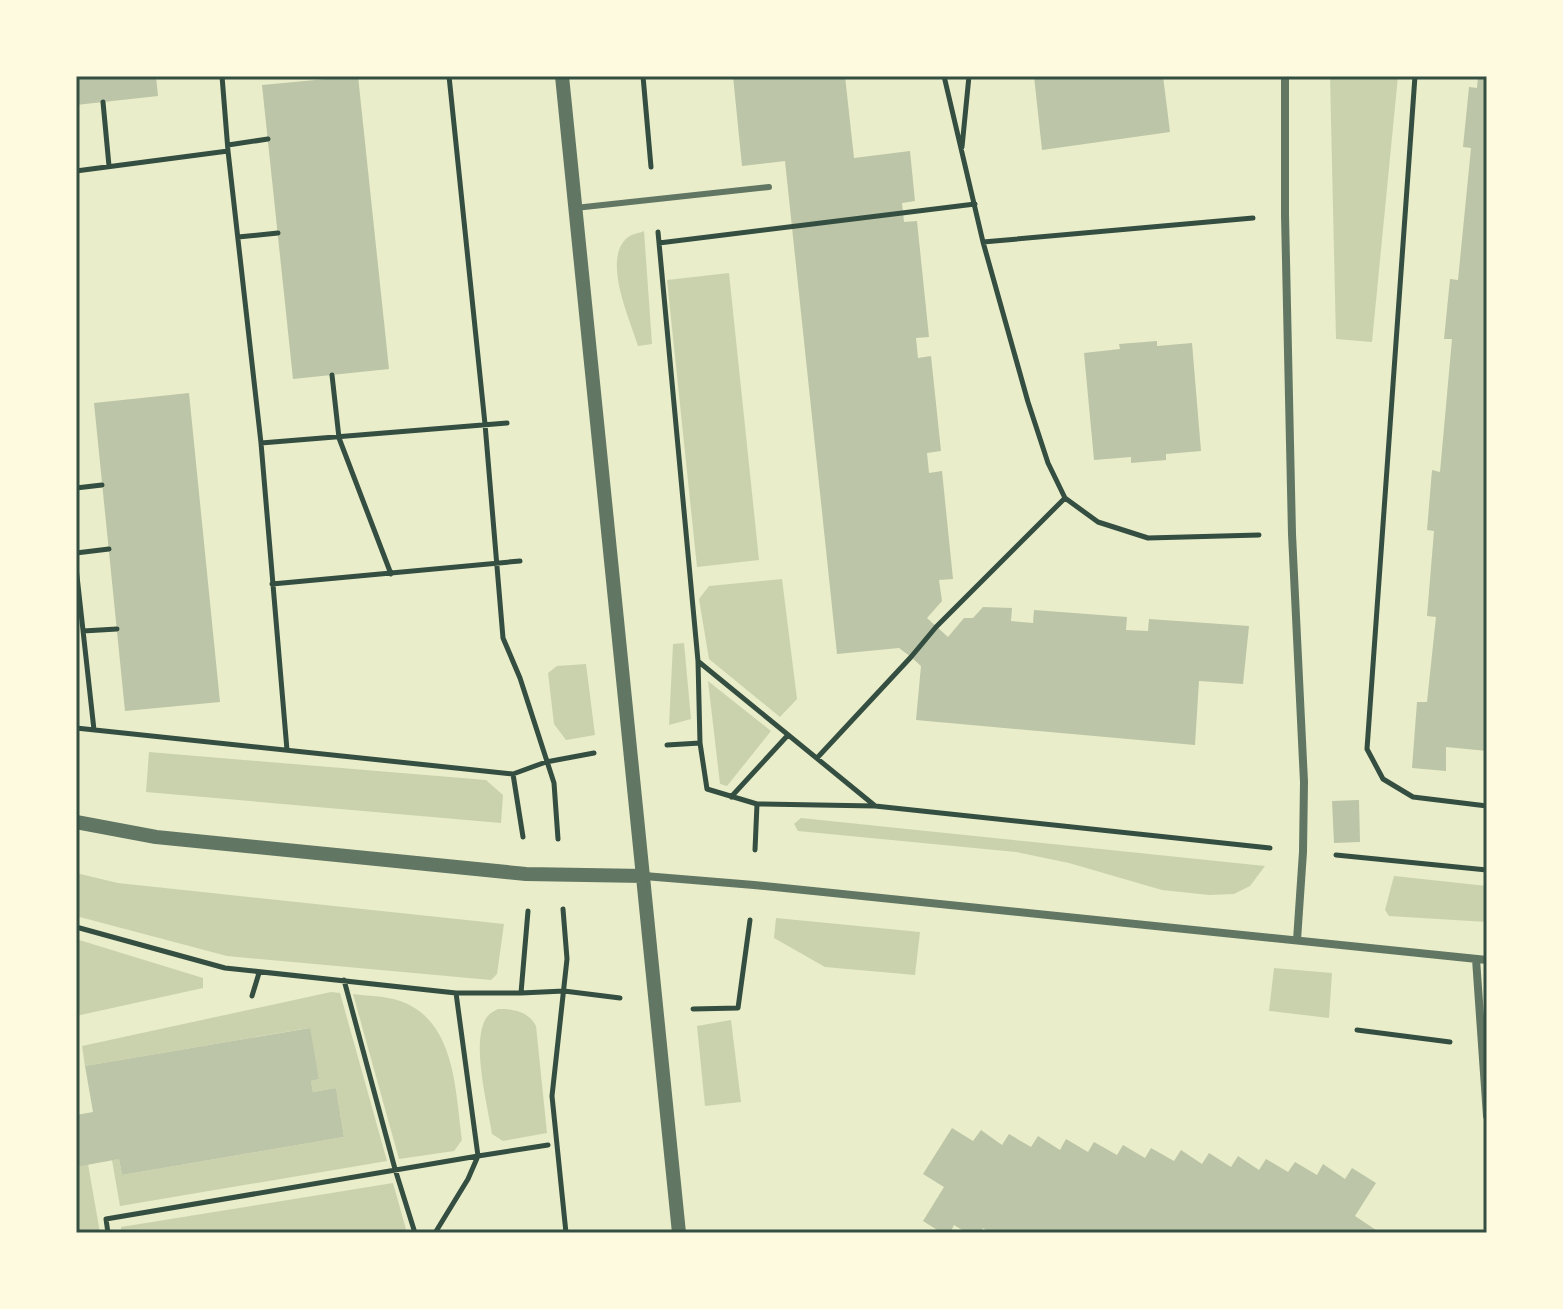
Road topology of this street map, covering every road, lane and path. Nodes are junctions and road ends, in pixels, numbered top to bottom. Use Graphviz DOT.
graph roads {
  1 [pos="222,76"];
  2 [pos="449,76"];
  3 [pos="562,76"];
  4 [pos="643,76"];
  5 [pos="944,76"];
  6 [pos="969,76"];
  7 [pos="1285,76"];
  8 [pos="1415,76"];
  9 [pos="103,102"];
  10 [pos="268,139"];
  11 [pos="228,148"];
  12 [pos="961,152"];
  13 [pos="109,166"];
  14 [pos="76,171"];
  15 [pos="769,187"];
  16 [pos="655,201"];
  17 [pos="975,204"];
  18 [pos="575,208"];
  19 [pos="1285,215"];
  20 [pos="278,233"];
  21 [pos="238,237"];
  22 [pos="983,242"];
  23 [pos="659,243"];
  24 [pos="332,375"];
  25 [pos="507,423"];
  26 [pos="485,424"];
  27 [pos="339,438"];
  28 [pos="261,443"];
  29 [pos="102,485"];
  30 [pos="76,488"];
  31 [pos="1065,498"];
  32 [pos="1292,534"];
  33 [pos="109,549"];
  34 [pos="76,553"];
  35 [pos="520,561"];
  36 [pos="497,564"];
  37 [pos="76,567"];
  38 [pos="391,574"];
  39 [pos="272,584"];
  40 [pos="117,629"];
  41 [pos="83,631"];
  42 [pos="698,661"];
  43 [pos="76,728"];
  44 [pos="94,730"];
  45 [pos="788,735"];
  46 [pos="700,743"];
  47 [pos="287,750"];
  48 [pos="817,758"];
  49 [pos="513,774"];
  50 [pos="731,797"];
  51 [pos="757,804"];
  52 [pos="875,806"];
  53 [pos="1487,806"];
  54 [pos="76,822"];
  55 [pos="1303,852"];
  56 [pos="1487,870"];
  57 [pos="644,876"];
  58 [pos="561,877"];
  59 [pos="76,927"];
  60 [pos="1297,940"];
  61 [pos="1476,959"];
  62 [pos="1487,960"];
  63 [pos="259,973"];
  64 [pos="344,980"];
  65 [pos="456,993"];
  66 [pos="521,993"];
  67 [pos="252,996"];
  68 [pos="1357,1030"];
  69 [pos="1481,1046"];
  70 [pos="1487,1116"];
  71 [pos="548,1145"];
  72 [pos="478,1156"];
  73 [pos="395,1169"];
  74 [pos="108,1233"];
  75 [pos="415,1233"];
  76 [pos="435,1233"];
  77 [pos="566,1233"];
  78 [pos="679,1233"];
  1 -- 11 [label="path"];
  2 -- 26 [label="path"];
  3 -- 18 [label="street"];
  4 -- 16 [label="path"];
  5 -- 12 [label="path"];
  6 -- 12 [label="path"];
  7 -- 19 [label="street"];
  8 -- 53 [label="path"];
  9 -- 13 [label="path"];
  10 -- 11 [label="path"];
  11 -- 13 [label="path"];
  11 -- 21 [label="path"];
  12 -- 17 [label="path"];
  13 -- 14 [label="path"];
  15 -- 16 [label="lane"];
  16 -- 18 [label="lane"];
  16 -- 23 [label="path"];
  17 -- 22 [label="path"];
  17 -- 23 [label="path"];
  18 -- 57 [label="street"];
  19 -- 22 [label="path"];
  19 -- 32 [label="street"];
  20 -- 21 [label="path"];
  21 -- 28 [label="path"];
  22 -- 31 [label="path"];
  23 -- 42 [label="path"];
  24 -- 27 [label="path"];
  25 -- 26 [label="path"];
  26 -- 27 [label="path"];
  26 -- 36 [label="path"];
  27 -- 28 [label="path"];
  27 -- 38 [label="path"];
  28 -- 39 [label="path"];
  29 -- 30 [label="path"];
  31 -- 32 [label="path"];
  31 -- 48 [label="path"];
  32 -- 55 [label="street"];
  33 -- 34 [label="path"];
  35 -- 36 [label="path"];
  36 -- 38 [label="path"];
  36 -- 58 [label="path"];
  37 -- 41 [label="path"];
  38 -- 39 [label="path"];
  39 -- 47 [label="path"];
  40 -- 41 [label="path"];
  41 -- 44 [label="path"];
  42 -- 45 [label="path"];
  42 -- 46 [label="path"];
  43 -- 44 [label="path"];
  44 -- 47 [label="path"];
  45 -- 48 [label="path"];
  45 -- 50 [label="path"];
  47 -- 49 [label="path"];
  48 -- 52 [label="path"];
  51 -- 52 [label="path"];
  52 -- 55 [label="path"];
  54 -- 58 [label="street"];
  55 -- 56 [label="path"];
  55 -- 60 [label="street"];
  57 -- 58 [label="street"];
  57 -- 60 [label="street"];
  57 -- 78 [label="street"];
  58 -- 77 [label="path"];
  59 -- 63 [label="path"];
  60 -- 61 [label="street"];
  61 -- 62 [label="street"];
  61 -- 69 [label="street"];
  63 -- 64 [label="path"];
  63 -- 67 [label="path"];
  64 -- 65 [label="path"];
  64 -- 73 [label="path"];
  65 -- 66 [label="path"];
  65 -- 72 [label="path"];
  68 -- 69 [label="path"];
  69 -- 70 [label="street"];
  71 -- 72 [label="path"];
  72 -- 73 [label="path"];
  72 -- 76 [label="path"];
  73 -- 74 [label="path"];
  73 -- 75 [label="path"];
}
